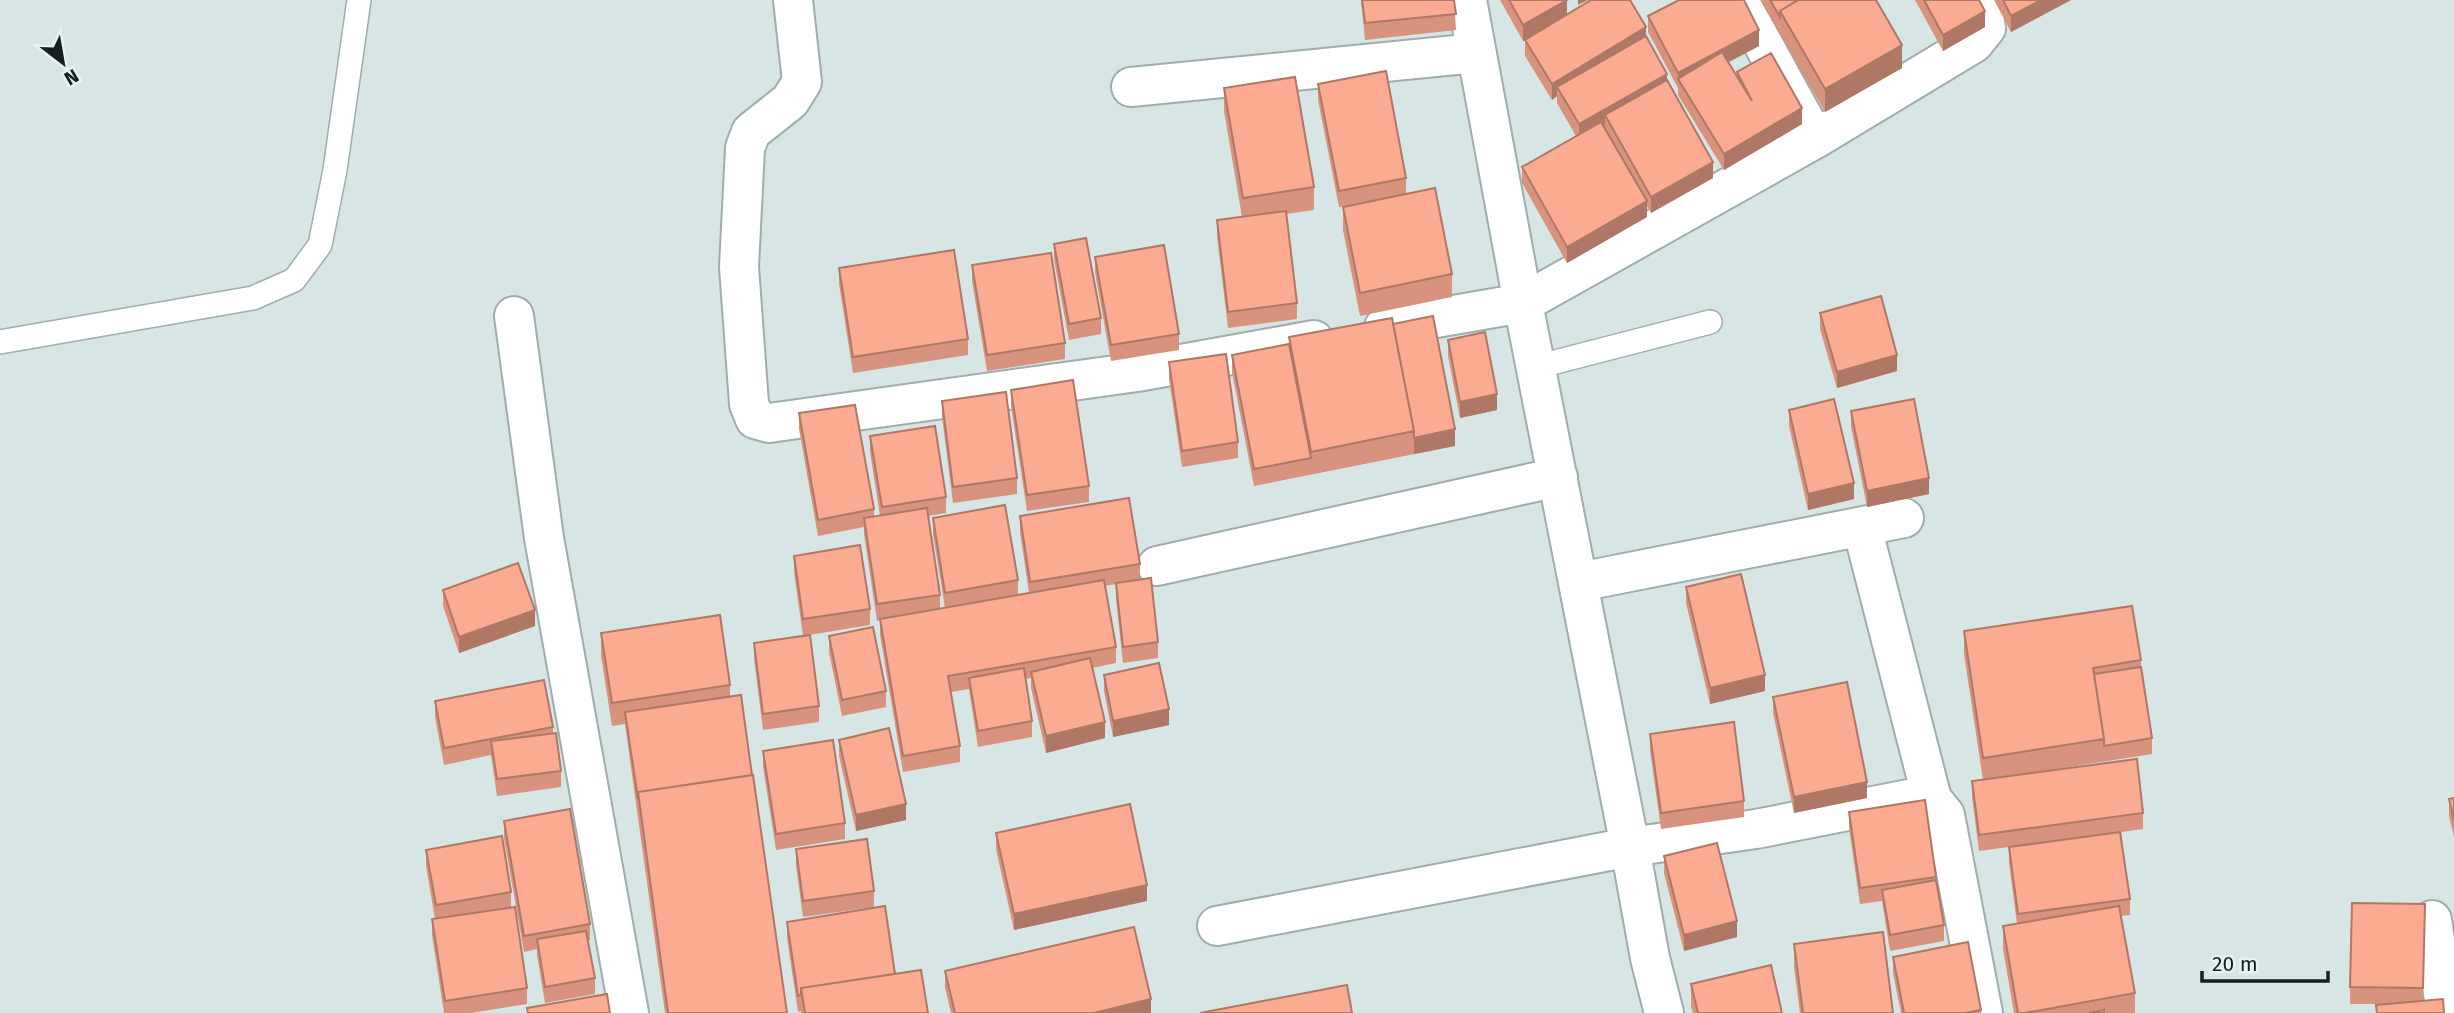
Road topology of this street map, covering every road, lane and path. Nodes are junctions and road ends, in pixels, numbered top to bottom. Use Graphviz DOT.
graph roads {
  1 [pos="359,0"];
  2 [pos="793,0"];
  3 [pos="1468,0"];
  4 [pos="1739,0"];
  5 [pos="1978,0"];
  6 [pos="1476,53"];
  7 [pos="1131,87"];
  8 [pos="1815,139"];
  9 [pos="1523,303"];
  10 [pos="514,316"];
  11 [pos="1710,323"];
  12 [pos="0,342"];
  13 [pos="1536,367"];
  14 [pos="1558,477"];
  15 [pos="1904,518"];
  16 [pos="1862,527"];
  17 [pos="1157,566"];
  18 [pos="1579,582"];
  19 [pos="1932,799"];
  20 [pos="1630,847"];
  21 [pos="2432,920"];
  22 [pos="1217,926"];
  23 [pos="629,1013"];
  24 [pos="1664,1013"];
  25 [pos="1983,1013"];
  26 [pos="2446,1013"];
  1 -- 12 [label="lane"];
  2 -- 9 [label="street"];
  3 -- 6 [label="street"];
  4 -- 8 [label="street"];
  5 -- 8 [label="street"];
  6 -- 7 [label="street"];
  6 -- 9 [label="street"];
  8 -- 9 [label="street"];
  9 -- 13 [label="street"];
  10 -- 23 [label="street"];
  11 -- 13 [label="lane"];
  13 -- 14 [label="street"];
  14 -- 17 [label="street"];
  14 -- 18 [label="street"];
  15 -- 16 [label="street"];
  16 -- 18 [label="street"];
  16 -- 19 [label="street"];
  18 -- 20 [label="street"];
  19 -- 20 [label="street"];
  19 -- 25 [label="street"];
  20 -- 22 [label="street"];
  20 -- 24 [label="street"];
  21 -- 26 [label="street"];
}
